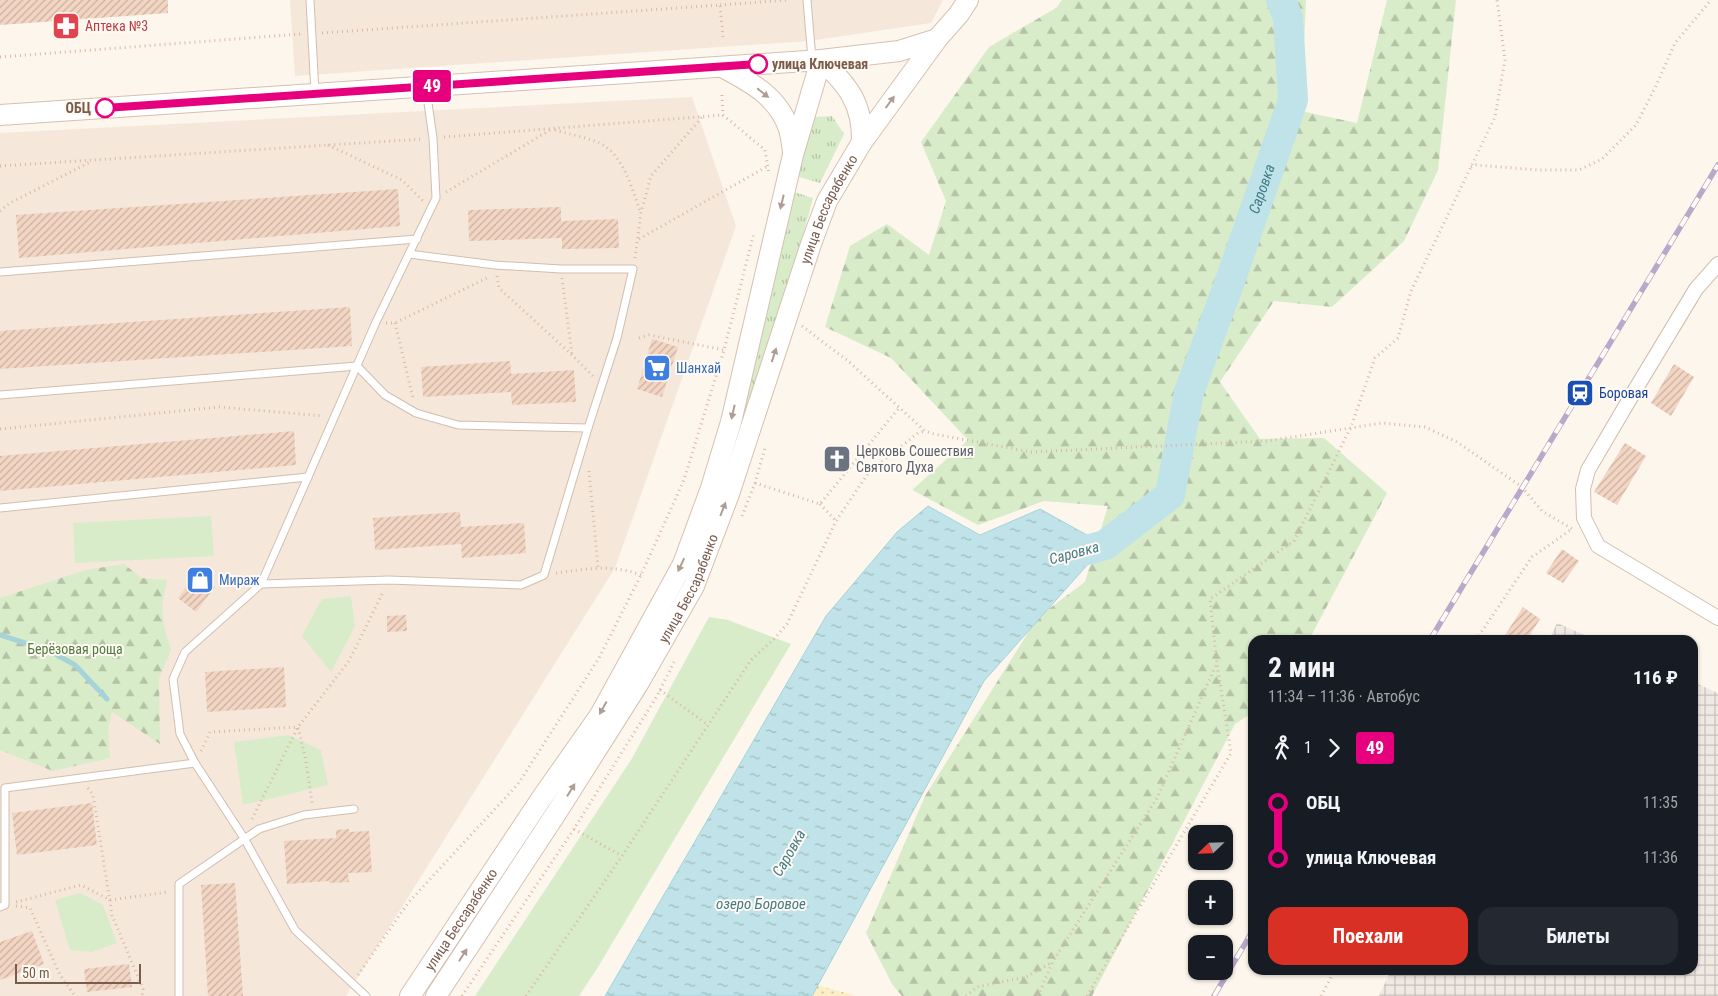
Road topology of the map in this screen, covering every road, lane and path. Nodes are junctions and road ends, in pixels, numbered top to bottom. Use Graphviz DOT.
graph roads {
  1 [pos="310,0"];
  2 [pos="788,0"];
  3 [pos="807,0"];
  4 [pos="968,0"];
  5 [pos="1497,0"];
  6 [pos="1711,0"];
  7 [pos="720,5"];
  8 [pos="311,33"];
  9 [pos="723,37"];
  10 [pos="937,39"];
  11 [pos="0,57"];
  12 [pos="817,60"];
  13 [pos="722,66"];
  14 [pos="426,86"];
  15 [pos="315,94"];
  16 [pos="722,95"];
  17 [pos="0,115"];
  18 [pos="723,115"];
  19 [pos="703,116"];
  20 [pos="552,129"];
  21 [pos="433,138"];
  22 [pos="862,142"];
  23 [pos="327,145"];
  24 [pos="793,155"];
  25 [pos="92,160"];
  26 [pos="0,166"];
  27 [pos="768,166"];
  28 [pos="1470,167"];
  29 [pos="769,176"];
  30 [pos="436,198"];
  31 [pos="431,209"];
  32 [pos="0,211"];
  33 [pos="640,213"];
  34 [pos="757,224"];
  35 [pos="417,239"];
  36 [pos="638,239"];
  37 [pos="409,254"];
  38 [pos="1718,264"];
  39 [pos="633,268"];
  40 [pos="561,269"];
  41 [pos="0,272"];
  42 [pos="376,322"];
  43 [pos="798,322"];
  44 [pos="395,323"];
  45 [pos="640,338"];
  46 [pos="724,350"];
  47 [pos="572,354"];
  48 [pos="357,366"];
  49 [pos="602,385"];
  50 [pos="0,395"];
  51 [pos="899,408"];
  52 [pos="416,413"];
  53 [pos="335,417"];
  54 [pos="1351,427"];
  55 [pos="0,428"];
  56 [pos="588,428"];
  57 [pos="925,431"];
  58 [pos="588,466"];
  59 [pos="308,477"];
  60 [pos="755,483"];
  61 [pos="820,504"];
  62 [pos="0,508"];
  63 [pos="836,521"];
  64 [pos="1572,530"];
  65 [pos="1598,546"];
  66 [pos="598,567"];
  67 [pos="544,575"];
  68 [pos="641,575"];
  69 [pos="389,580"];
  70 [pos="262,584"];
  71 [pos="1718,618"];
  72 [pos="1479,635"];
  73 [pos="1217,664"];
  74 [pos="660,690"];
  75 [pos="708,725"];
  76 [pos="298,727"];
  77 [pos="195,763"];
  78 [pos="81,778"];
  79 [pos="541,799"];
  80 [pos="354,809"];
  81 [pos="557,812"];
  82 [pos="313,814"];
  83 [pos="249,826"];
  84 [pos="574,829"];
  85 [pos="244,838"];
  86 [pos="622,856"];
  87 [pos="179,891"];
  88 [pos="110,900"];
  89 [pos="3,906"];
  90 [pos="1053,962"];
  91 [pos="1332,975"];
  92 [pos="352,984"];
  93 [pos="75,996"];
  94 [pos="142,996"];
  95 [pos="179,996"];
  96 [pos="366,996"];
  97 [pos="410,996"];
  98 [pos="436,996"];
  99 [pos="526,996"];
  100 [pos="966,996"];
  101 [pos="1038,996"];
  102 [pos="1087,996"];
  103 [pos="1321,996"];
  1 -- 8 [label="lane"];
  2 -- 7 [label="path"];
  3 -- 12 [label="lane"];
  4 -- 10 [label="main road, улица Бессарабенко"];
  5 -- 28 [label="path"];
  6 -- 28 [label="path"];
  7 -- 8 [label="path"];
  7 -- 9 [label="path"];
  8 -- 11 [label="path"];
  8 -- 15 [label="lane"];
  10 -- 12 [label="main road"];
  22 -- 10 [label="main road, улица Бессарабенко, one-way"];
  12 -- 13 [label="main road"];
  12 -- 22 [label="main road, улица Бессарабенко"];
  12 -- 24 [label="main road, улица Бессарабенко"];
  13 -- 14 [label="main road"];
  13 -- 24 [label="main road, улица Бессарабенко, one-way"];
  14 -- 15 [label="main road"];
  14 -- 21 [label="lane"];
  15 -- 17 [label="main road"];
  16 -- 18 [label="path"];
  18 -- 19 [label="path"];
  18 -- 27 [label="path"];
  19 -- 20 [label="path"];
  19 -- 33 [label="path"];
  20 -- 21 [label="path"];
  20 -- 30 [label="path"];
  20 -- 33 [label="path"];
  21 -- 23 [label="path"];
  21 -- 30 [label="lane"];
  81 -- 22 [label="main road, улица Бессарабенко, one-way"];
  23 -- 25 [label="path"];
  23 -- 31 [label="path"];
  24 -- 79 [label="main road, улица Бессарабенко, one-way"];
  25 -- 26 [label="path"];
  25 -- 32 [label="path"];
  27 -- 29 [label="path"];
  27 -- 36 [label="path"];
  28 -- 54 [label="path"];
  30 -- 31 [label="lane"];
  31 -- 35 [label="lane"];
  33 -- 36 [label="path"];
  34 -- 46 [label="path"];
  35 -- 37 [label="lane"];
  35 -- 41 [label="lane"];
  36 -- 39 [label="path"];
  37 -- 40 [label="lane"];
  37 -- 42 [label="lane"];
  38 -- 65 [label="street"];
  39 -- 40 [label="lane"];
  39 -- 49 [label="lane"];
  40 -- 47 [label="path"];
  42 -- 44 [label="path"];
  42 -- 48 [label="lane"];
  43 -- 51 [label="path"];
  44 -- 47 [label="path"];
  44 -- 52 [label="path"];
  45 -- 46 [label="path"];
  46 -- 68 [label="path"];
  47 -- 49 [label="path"];
  48 -- 50 [label="lane"];
  48 -- 52 [label="lane"];
  48 -- 53 [label="lane"];
  49 -- 56 [label="lane"];
  51 -- 57 [label="path"];
  51 -- 61 [label="path"];
  52 -- 56 [label="lane"];
  53 -- 55 [label="path"];
  53 -- 59 [label="lane"];
  54 -- 57 [label="path"];
  54 -- 64 [label="path"];
  54 -- 73 [label="path"];
  56 -- 67 [label="lane"];
  57 -- 63 [label="path"];
  58 -- 66 [label="path"];
  59 -- 62 [label="lane"];
  59 -- 70 [label="lane"];
  60 -- 61 [label="path"];
  61 -- 63 [label="path"];
  63 -- 75 [label="path"];
  64 -- 65 [label="path"];
  64 -- 72 [label="path"];
  65 -- 71 [label="street"];
  66 -- 67 [label="path"];
  66 -- 68 [label="path"];
  67 -- 69 [label="lane"];
  68 -- 92 [label="path"];
  69 -- 70 [label="lane"];
  69 -- 76 [label="path"];
  70 -- 77 [label="lane"];
  73 -- 90 [label="path"];
  73 -- 102 [label="path"];
  74 -- 75 [label="path"];
  75 -- 86 [label="path"];
  76 -- 77 [label="path"];
  76 -- 82 [label="path"];
  76 -- 83 [label="path"];
  77 -- 78 [label="lane"];
  77 -- 85 [label="lane"];
  78 -- 88 [label="path"];
  78 -- 89 [label="lane"];
  79 -- 81 [label="main road"];
  79 -- 97 [label="main road, улица Бессарабенко"];
  80 -- 82 [label="lane"];
  98 -- 81 [label="main road, улица Бессарабенко, one-way"];
  82 -- 85 [label="lane"];
  84 -- 86 [label="path"];
  85 -- 87 [label="lane"];
  85 -- 92 [label="lane"];
  86 -- 99 [label="path"];
  87 -- 88 [label="path"];
  87 -- 95 [label="lane"];
  88 -- 89 [label="path"];
  88 -- 94 [label="path"];
  89 -- 93 [label="path"];
  90 -- 100 [label="path"];
  90 -- 101 [label="path"];
  91 -- 103 [label="path"];
  92 -- 96 [label="lane"];
}
